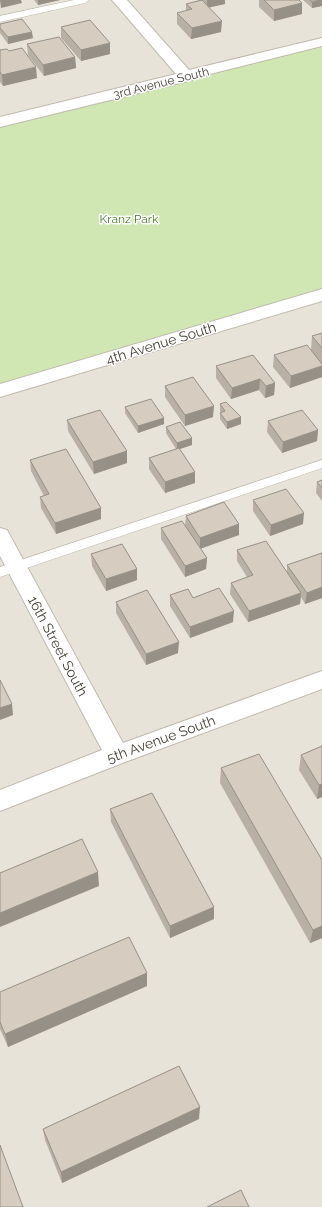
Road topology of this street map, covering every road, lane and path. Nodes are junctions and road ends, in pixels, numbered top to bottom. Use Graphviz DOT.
graph roads {
  1 [pos="85,0"];
  2 [pos="119,0"];
  3 [pos="0,19"];
  4 [pos="322,42"];
  5 [pos="187,77"];
  6 [pos="0,122"];
  7 [pos="322,295"];
  8 [pos="0,391"];
  9 [pos="322,464"];
  10 [pos="0,536"];
  11 [pos="8,570"];
  12 [pos="322,680"];
  13 [pos="116,755"];
  14 [pos="0,801"];
  1 -- 3 [label="lane"];
  2 -- 5 [label="street"];
  4 -- 5 [label="street, 3rd Avenue South"];
  5 -- 6 [label="street, 3rd Avenue South"];
  7 -- 8 [label="street, 4th Avenue South"];
  9 -- 11 [label="lane"];
  10 -- 11 [label="street, 16th Street South"];
  11 -- 13 [label="street, 16th Street South"];
  12 -- 13 [label="street, 5th Avenue South"];
  13 -- 14 [label="street, 5th Avenue South"];
}
